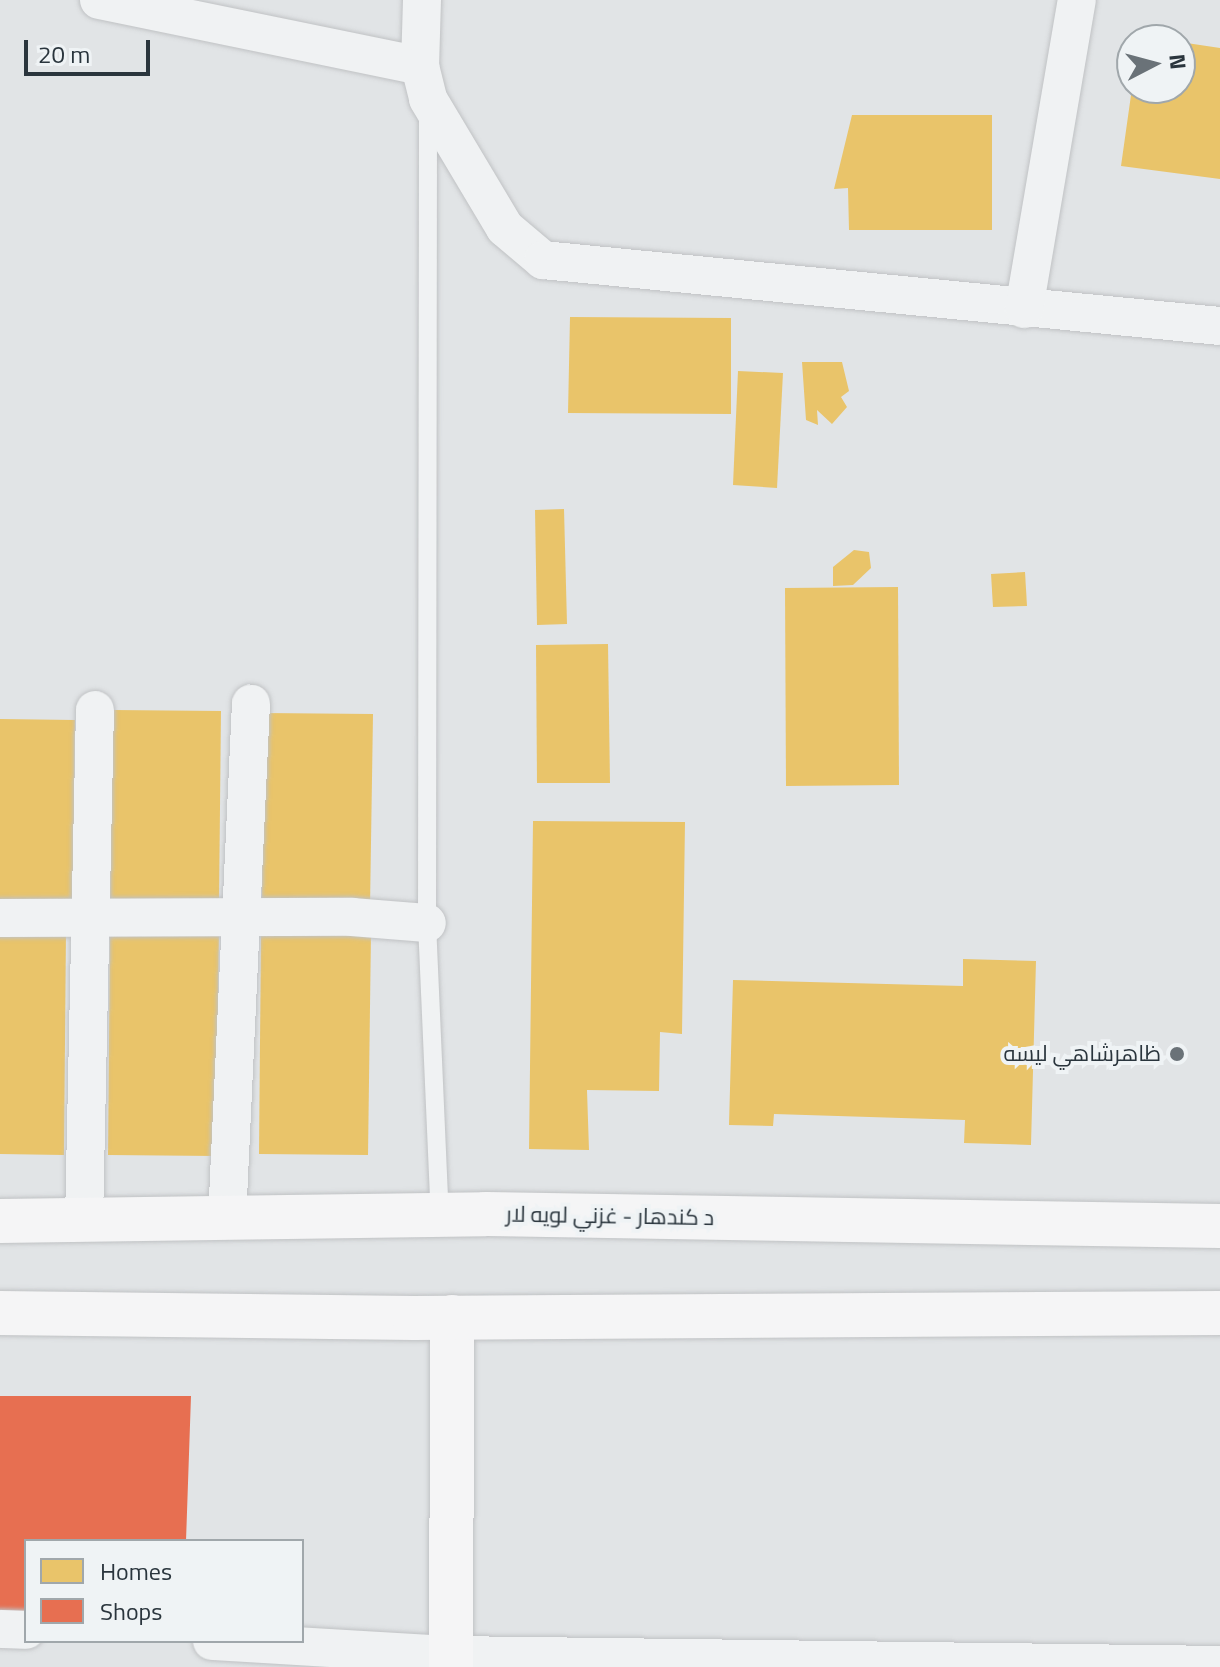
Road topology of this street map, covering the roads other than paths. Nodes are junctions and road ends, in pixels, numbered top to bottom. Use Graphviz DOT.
graph roads {
  1 [pos="99,0"];
  2 [pos="422,0"];
  3 [pos="1077,0"];
  4 [pos="424,82"];
  5 [pos="1024,309"];
  6 [pos="1220,326"];
  7 [pos="251,704"];
  8 [pos="95,710"];
  9 [pos="241,917"];
  10 [pos="0,918"];
  11 [pos="89,918"];
  12 [pos="427,923"];
  13 [pos="440,1216"];
  14 [pos="227,1220"];
  15 [pos="0,1221"];
  16 [pos="84,1221"];
  17 [pos="1220,1226"];
  18 [pos="0,1313"];
  19 [pos="1220,1313"];
  20 [pos="452,1317"];
  21 [pos="0,1629"];
  22 [pos="24,1630"];
  23 [pos="236,1643"];
  24 [pos="451,1661"];
  25 [pos="1220,1665"];
  1 -- 4 [label="street"];
  2 -- 4 [label="street"];
  3 -- 5 [label="street"];
  4 -- 5 [label="street"];
  4 -- 12 [label="lane"];
  5 -- 6 [label="street"];
  7 -- 9 [label="street"];
  8 -- 11 [label="street"];
  9 -- 11 [label="street"];
  9 -- 12 [label="street"];
  9 -- 14 [label="street"];
  10 -- 11 [label="street"];
  11 -- 16 [label="street"];
  12 -- 13 [label="lane"];
  13 -- 14 [label="main road, د کندهار - غزني لويه لار"];
  13 -- 17 [label="main road, د کندهار - غزني لويه لار"];
  14 -- 16 [label="main road, د کندهار - غزني لويه لار"];
  15 -- 16 [label="main road, د کندهار - غزني لويه لار"];
  18 -- 20 [label="main road"];
  19 -- 20 [label="main road"];
  20 -- 24 [label="main road"];
  21 -- 22 [label="street"];
  23 -- 24 [label="street"];
  24 -- 25 [label="street"];
}
